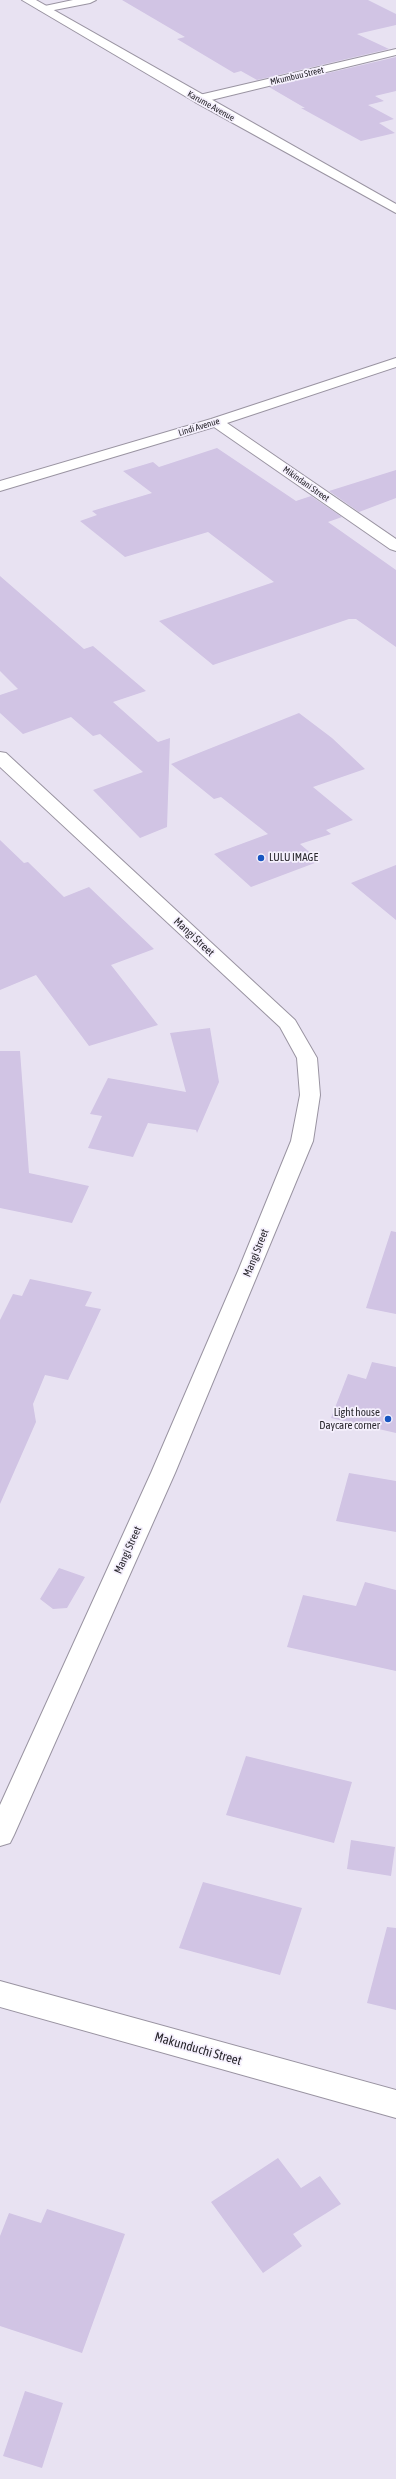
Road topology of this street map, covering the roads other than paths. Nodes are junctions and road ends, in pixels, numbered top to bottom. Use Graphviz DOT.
graph roads {
  1 [pos="28,0"];
  2 [pos="90,0"];
  3 [pos="44,9"];
  4 [pos="396,52"];
  5 [pos="199,99"];
  6 [pos="396,209"];
  7 [pos="396,362"];
  8 [pos="216,422"];
  9 [pos="0,486"];
  10 [pos="396,546"];
  11 [pos="0,757"];
  12 [pos="0,1835"];
  13 [pos="0,1994"];
  14 [pos="396,2104"];
  1 -- 3 [label="street, Karume Avenue"];
  2 -- 3 [label="street"];
  3 -- 5 [label="street, Karume Avenue"];
  4 -- 5 [label="street, Mkumbuu Street"];
  5 -- 6 [label="street, Karume Avenue"];
  7 -- 8 [label="street, Lindi Avenue"];
  8 -- 9 [label="street, Lindi Avenue"];
  8 -- 10 [label="street, Mikindani Street"];
  11 -- 12 [label="street, Mangi Street"];
  13 -- 14 [label="street, Makunduchi Street"];
}
